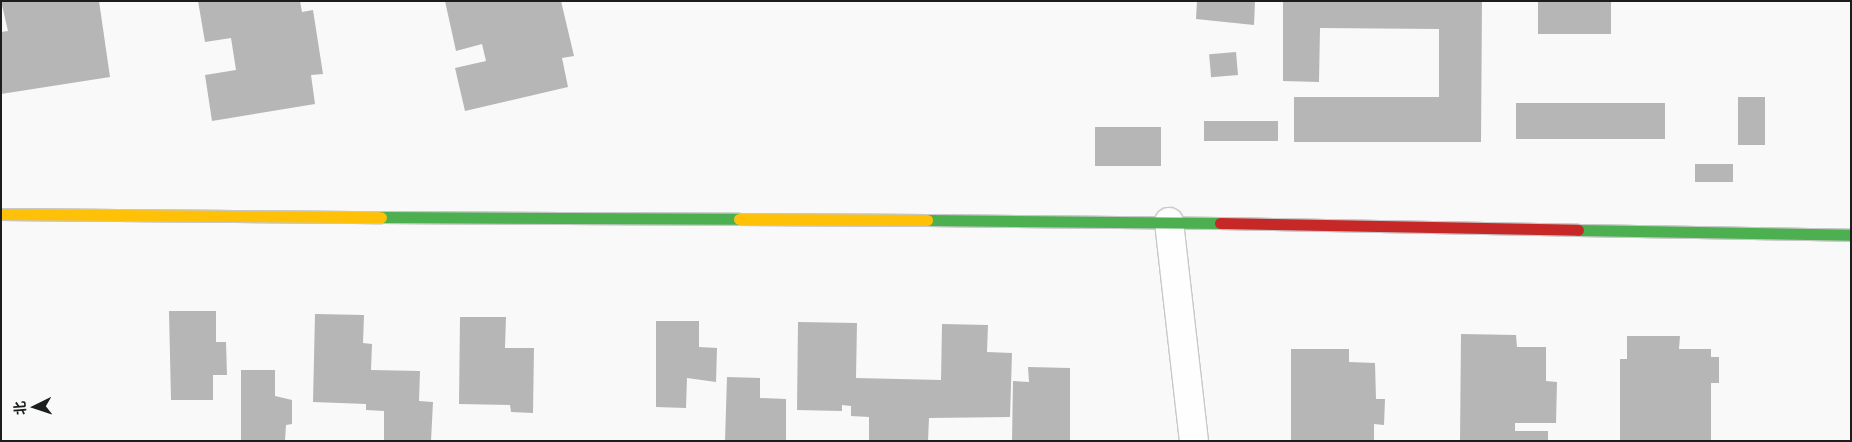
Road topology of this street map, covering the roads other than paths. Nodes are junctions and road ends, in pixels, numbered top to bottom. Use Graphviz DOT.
graph roads {
  1 [pos="1,214"];
  2 [pos="1169,222"];
  3 [pos="1851,235"];
  4 [pos="1194,441"];
  1 -- 2 [label="street"];
  2 -- 3 [label="street"];
  2 -- 4 [label="street"];
}
